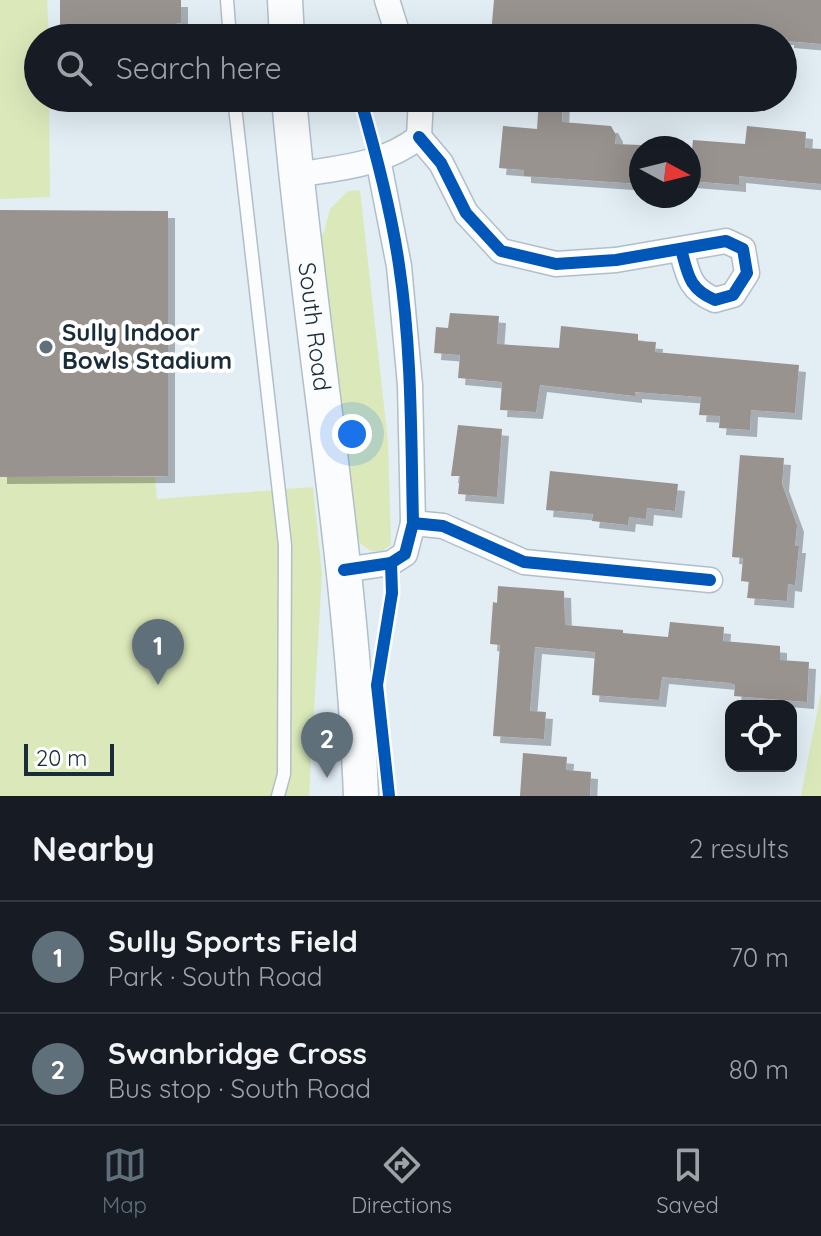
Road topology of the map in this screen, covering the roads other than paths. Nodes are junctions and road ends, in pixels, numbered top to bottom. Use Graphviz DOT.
graph roads {
  1 [pos="227,0"];
  2 [pos="285,0"];
  3 [pos="387,0"];
  4 [pos="229,24"];
  5 [pos="286,24"];
  6 [pos="395,24"];
  7 [pos="236,112"];
  8 [pos="290,112"];
  9 [pos="420,112"];
  10 [pos="419,137"];
  11 [pos="378,159"];
  12 [pos="295,175"];
  13 [pos="681,249"];
  14 [pos="413,523"];
  15 [pos="344,570"];
  16 [pos="710,580"];
  17 [pos="278,796"];
  18 [pos="361,796"];
  1 -- 4 [label="lane"];
  2 -- 5 [label="main road"];
  3 -- 6 [label="street"];
  7 -- 17 [label="lane"];
  8 -- 12 [label="main road, South Road"];
  9 -- 10 [label="street"];
  10 -- 11 [label="street"];
  10 -- 13 [label="street"];
  11 -- 12 [label="street"];
  11 -- 14 [label="street"];
  12 -- 15 [label="main road, South Road"];
  14 -- 15 [label="street"];
  14 -- 16 [label="street"];
  15 -- 18 [label="main road, South Road"];
}
